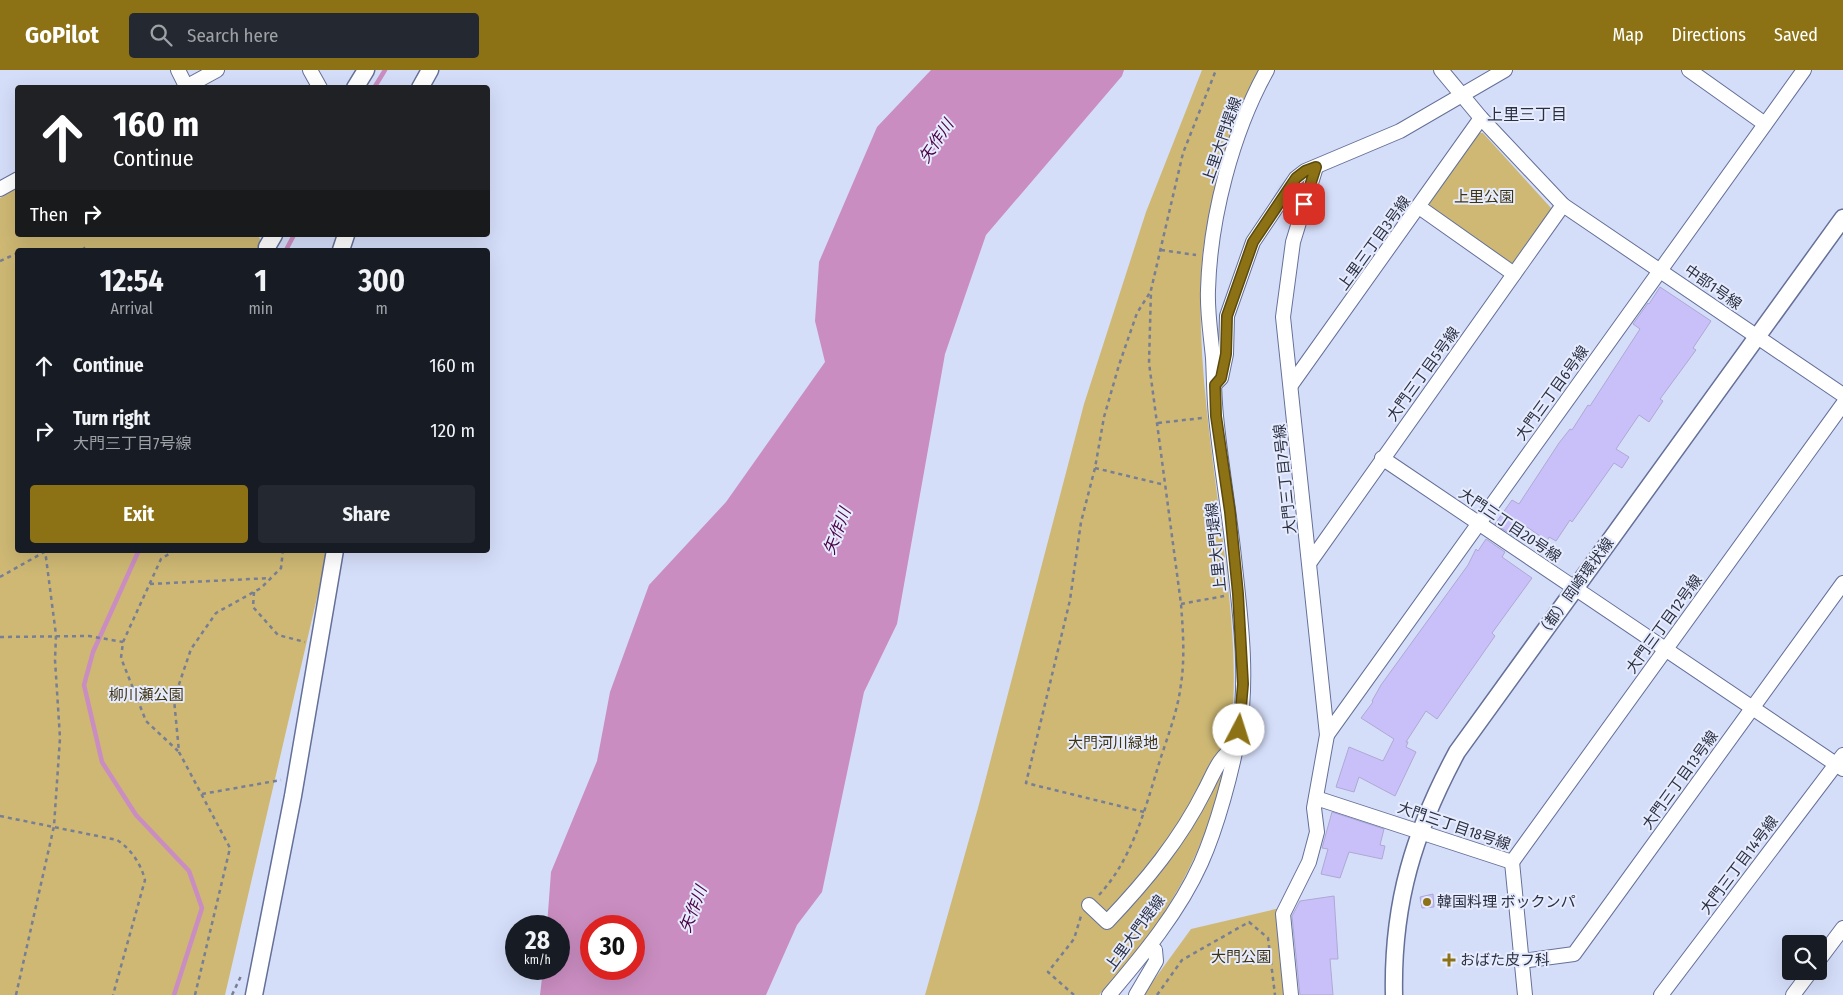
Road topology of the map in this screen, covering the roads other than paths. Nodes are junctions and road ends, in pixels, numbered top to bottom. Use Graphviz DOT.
graph roads {
  1 [pos="178,70"];
  2 [pos="217,70"];
  3 [pos="310,70"];
  4 [pos="366,70"];
  5 [pos="430,70"];
  6 [pos="1267,70"];
  7 [pos="1441,70"];
  8 [pos="1505,70"];
  9 [pos="1689,70"];
  10 [pos="1804,70"];
  11 [pos="185,85"];
  12 [pos="190,85"];
  13 [pos="318,85"];
  14 [pos="357,85"];
  15 [pos="422,85"];
  16 [pos="1462,95"];
  17 [pos="1481,118"];
  18 [pos="1765,124"];
  19 [pos="1316,167"];
  20 [pos="15,181"];
  21 [pos="0,189"];
  22 [pos="1563,205"];
  23 [pos="1420,207"];
  24 [pos="1843,218"];
  25 [pos="1661,270"];
  26 [pos="1514,274"];
  27 [pos="1757,337"];
  28 [pos="1215,385"];
  29 [pos="1291,386"];
  30 [pos="1843,395"];
  31 [pos="1843,404"];
  32 [pos="1382,458"];
  33 [pos="1479,524"];
  34 [pos="334,553"];
  35 [pos="1310,562"];
  36 [pos="1843,582"];
  37 [pos="1575,588"];
  38 [pos="1666,648"];
  39 [pos="1753,707"];
  40 [pos="1327,735"];
  41 [pos="1236,747"];
  42 [pos="1841,763"];
  43 [pos="1316,798"];
  44 [pos="1420,831"];
  45 [pos="1512,862"];
  46 [pos="1089,905"];
  47 [pos="1843,928"];
  48 [pos="1150,946"];
  49 [pos="1827,949"];
  50 [pos="1522,961"];
  51 [pos="1804,980"];
  52 [pos="254,995"];
  53 [pos="1109,995"];
  54 [pos="1136,995"];
  55 [pos="1291,995"];
  56 [pos="1394,995"];
  57 [pos="1525,995"];
  58 [pos="1661,995"];
  59 [pos="1793,995"];
  1 -- 11 [label="street"];
  2 -- 12 [label="street"];
  3 -- 13 [label="street"];
  4 -- 14 [label="street"];
  5 -- 15 [label="street"];
  6 -- 28 [label="street, 上里大門堤線"];
  7 -- 16 [label="street, 中部1号線"];
  8 -- 16 [label="street"];
  9 -- 18 [label="street"];
  10 -- 18 [label="street, 大門三丁目6号線"];
  16 -- 17 [label="street, 中部1号線"];
  16 -- 19 [label="street"];
  17 -- 22 [label="street, 中部1号線"];
  17 -- 23 [label="street, 上里三丁目3号線"];
  18 -- 25 [label="street, 大門三丁目6号線"];
  19 -- 28 [label="street"];
  19 -- 29 [label="street, 大門三丁目7号線"];
  20 -- 21 [label="street"];
  22 -- 25 [label="street, 中部1号線"];
  22 -- 26 [label="street, 大門三丁目5号線"];
  23 -- 26 [label="street"];
  23 -- 29 [label="street, 上里三丁目3号線"];
  24 -- 27 [label="street, （都）岡崎環状線"];
  25 -- 27 [label="street, 中部1号線"];
  25 -- 33 [label="street, 大門三丁目6号線"];
  26 -- 32 [label="street, 大門三丁目5号線"];
  27 -- 30 [label="street, 中部1号線"];
  27 -- 37 [label="street, （都）岡崎環状線"];
  28 -- 41 [label="street, 上里大門堤線"];
  29 -- 35 [label="street, 大門三丁目7号線"];
  31 -- 38 [label="street, 大門三丁目12号線"];
  32 -- 33 [label="street, 大門三丁目20号線"];
  32 -- 35 [label="street, 大門三丁目5号線"];
  33 -- 37 [label="street, 大門三丁目20号線"];
  33 -- 40 [label="street, 大門三丁目6号線"];
  34 -- 52 [label="street"];
  35 -- 40 [label="street, 大門三丁目7号線"];
  36 -- 39 [label="street, 大門三丁目13号線"];
  37 -- 38 [label="street, 大門三丁目20号線"];
  37 -- 44 [label="street, （都）岡崎環状線"];
  38 -- 39 [label="street, 大門三丁目20号線"];
  38 -- 45 [label="street, 大門三丁目12号線"];
  39 -- 42 [label="street, 大門三丁目20号線"];
  39 -- 50 [label="street, 大門三丁目13号線"];
  40 -- 43 [label="street, 大門三丁目7号線"];
  41 -- 46 [label="street"];
  41 -- 48 [label="street, 上里大門堤線"];
  42 -- 58 [label="street, 大門三丁目14号線"];
  43 -- 44 [label="street, 大門三丁目18号線"];
  43 -- 55 [label="street, 大門三丁目7号線"];
  44 -- 45 [label="street, 大門三丁目18号線"];
  44 -- 56 [label="street, （都）岡崎環状線"];
  45 -- 50 [label="street, 大門三丁目18号線"];
  47 -- 49 [label="street"];
  48 -- 53 [label="street, 上里大門堤線"];
  48 -- 54 [label="street"];
  50 -- 57 [label="street, 大門三丁目18号線"];
  51 -- 59 [label="street"];
}
